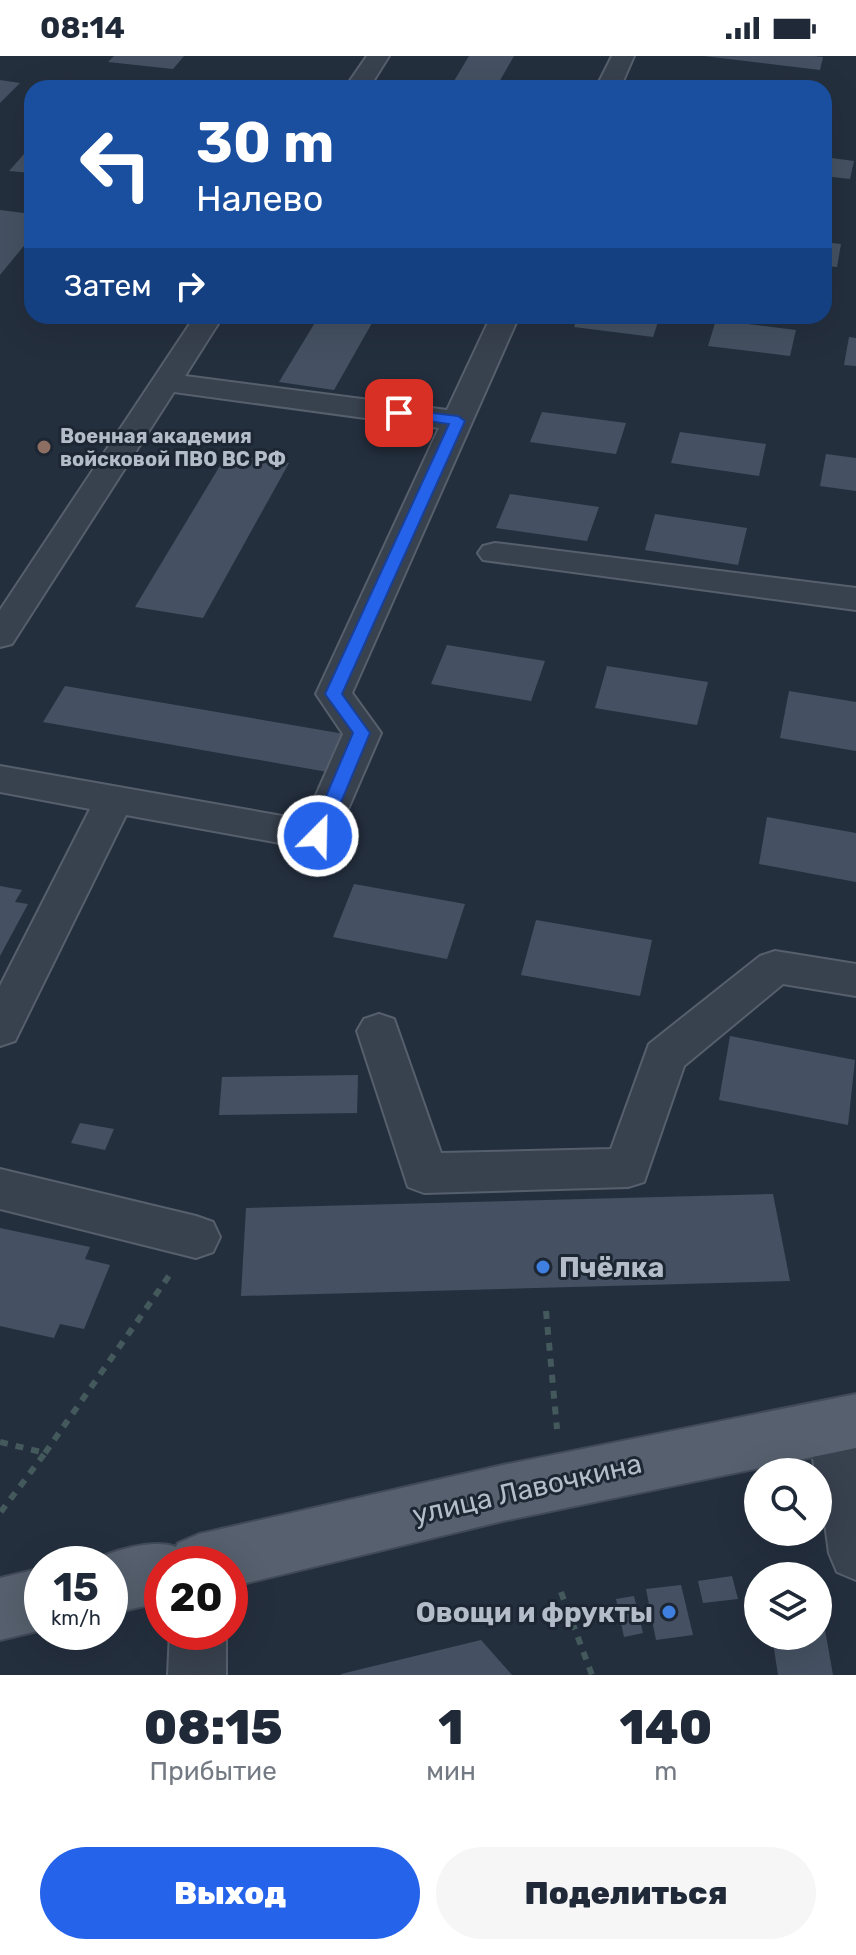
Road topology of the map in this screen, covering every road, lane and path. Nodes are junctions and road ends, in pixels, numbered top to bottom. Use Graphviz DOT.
graph roads {
  1 [pos="378,56"];
  2 [pos="623,56"];
  3 [pos="362,80"];
  4 [pos="612,80"];
  5 [pos="204,324"];
  6 [pos="501,324"];
  7 [pos="166,382"];
  8 [pos="458,421"];
  9 [pos="495,553"];
  10 [pos="856,599"];
  11 [pos="0,636"];
  12 [pos="0,779"];
  13 [pos="114,800"];
  14 [pos="856,980"];
  15 [pos="0,1029"];
  16 [pos="379,1031"];
  17 [pos="0,1189"];
  18 [pos="196,1237"];
  19 [pos="546,1311"];
  20 [pos="845,1423"];
  21 [pos="557,1429"];
  22 [pos="0,1442"];
  23 [pos="45,1453"];
  24 [pos="0,1513"];
  25 [pos="248,1553"];
  26 [pos="856,1553"];
  27 [pos="561,1592"];
  28 [pos="24,1603"];
  29 [pos="0,1609"];
  30 [pos="198,1650"];
  31 [pos="197,1675"];
  32 [pos="592,1675"];
  1 -- 3 [label="street"];
  2 -- 4 [label="street"];
  5 -- 7 [label="street"];
  6 -- 8 [label="street"];
  7 -- 8 [label="street"];
  7 -- 11 [label="street"];
  8 -- 13 [label="street"];
  9 -- 10 [label="street"];
  12 -- 13 [label="street"];
  13 -- 15 [label="street"];
  14 -- 16 [label="street"];
  17 -- 18 [label="street"];
  18 -- 23 [label="path"];
  19 -- 21 [label="path"];
  20 -- 25 [label="main road, улица Лавочкина"];
  20 -- 26 [label="street"];
  22 -- 23 [label="path"];
  23 -- 24 [label="path"];
  27 -- 32 [label="path"];
  28 -- 29 [label="main road"];
  30 -- 31 [label="street"];
}
